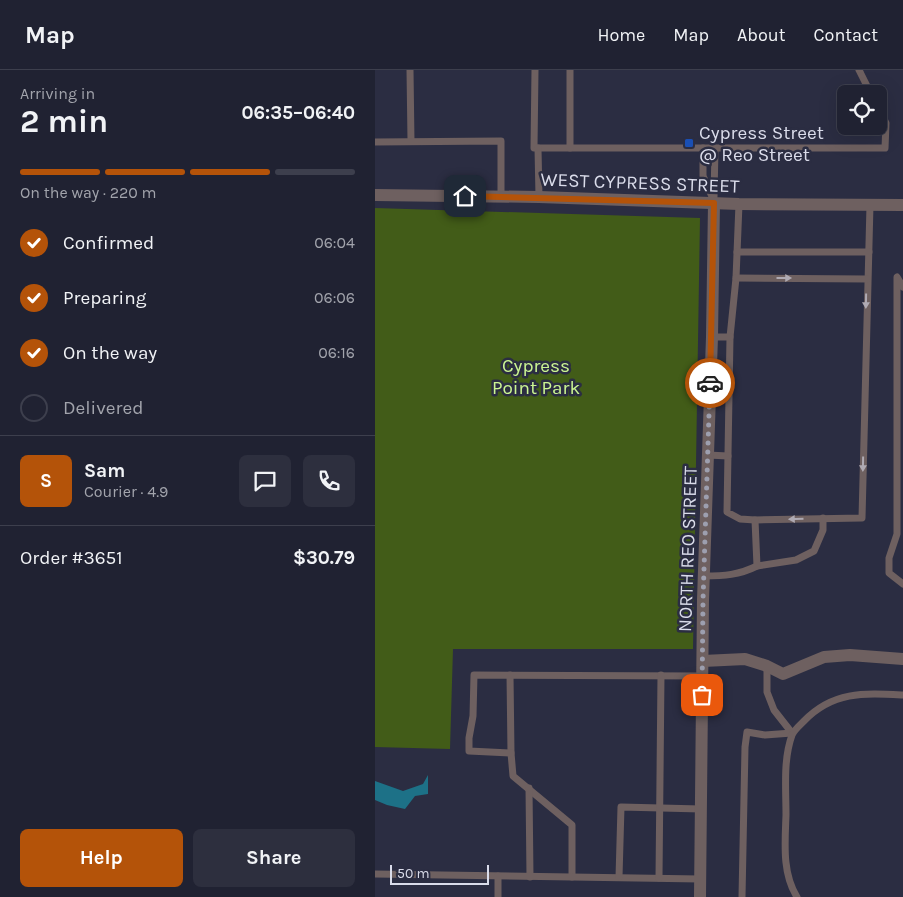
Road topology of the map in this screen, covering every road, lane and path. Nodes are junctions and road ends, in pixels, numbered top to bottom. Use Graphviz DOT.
graph roads {
  1 [pos="410,70"];
  2 [pos="535,70"];
  3 [pos="570,70"];
  4 [pos="859,70"];
  5 [pos="866,85"];
  6 [pos="886,135"];
  7 [pos="375,142"];
  8 [pos="411,142"];
  9 [pos="538,148"];
  10 [pos="570,148"];
  11 [pos="703,148"];
  12 [pos="715,148"];
  13 [pos="375,195"];
  14 [pos="501,197"];
  15 [pos="539,197"];
  16 [pos="714,202"];
  17 [pos="739,204"];
  18 [pos="869,205"];
  19 [pos="903,205"];
  20 [pos="737,252"];
  21 [pos="869,252"];
  22 [pos="736,278"];
  23 [pos="867,278"];
  24 [pos="903,287"];
  25 [pos="712,337"];
  26 [pos="730,337"];
  27 [pos="708,455"];
  28 [pos="728,456"];
  29 [pos="900,467"];
  30 [pos="823,518"];
  31 [pos="755,520"];
  32 [pos="757,566"];
  33 [pos="704,576"];
  34 [pos="903,584"];
  35 [pos="903,652"];
  36 [pos="873,658"];
  37 [pos="903,659"];
  38 [pos="703,661"];
  39 [pos="767,666"];
  40 [pos="510,675"];
  41 [pos="661,675"];
  42 [pos="703,676"];
  43 [pos="903,695"];
  44 [pos="792,733"];
  45 [pos="511,753"];
  46 [pos="529,788"];
  47 [pos="660,808"];
  48 [pos="701,809"];
  49 [pos="375,874"];
  50 [pos="498,876"];
  51 [pos="530,877"];
  52 [pos="572,877"];
  53 [pos="619,878"];
  54 [pos="659,878"];
  55 [pos="700,879"];
  56 [pos="498,897"];
  57 [pos="700,897"];
  58 [pos="742,897"];
  59 [pos="797,897"];
  1 -- 8 [label="lane"];
  2 -- 9 [label="lane"];
  3 -- 10 [label="lane"];
  4 -- 5 [label="lane"];
  6 -- 12 [label="lane"];
  7 -- 8 [label="lane"];
  8 -- 14 [label="lane"];
  9 -- 10 [label="lane"];
  9 -- 15 [label="lane"];
  10 -- 11 [label="lane"];
  11 -- 12 [label="lane"];
  11 -- 16 [label="lane"];
  12 -- 16 [label="lane"];
  13 -- 14 [label="street, WEST CYPRESS STREET"];
  14 -- 15 [label="street, WEST CYPRESS STREET"];
  15 -- 16 [label="street, WEST CYPRESS STREET"];
  16 -- 17 [label="street, WEST CYPRESS STREET"];
  16 -- 25 [label="street, NORTH REO STREET"];
  17 -- 18 [label="street, WEST CYPRESS STREET"];
  17 -- 20 [label="lane"];
  18 -- 19 [label="street, WEST CYPRESS STREET"];
  18 -- 21 [label="lane"];
  20 -- 21 [label="lane"];
  20 -- 22 [label="lane"];
  21 -- 23 [label="lane"];
  22 -- 23 [label="lane, one-way"];
  22 -- 26 [label="lane"];
  23 -- 30 [label="lane, one-way"];
  24 -- 29 [label="lane"];
  25 -- 26 [label="lane"];
  25 -- 27 [label="street, NORTH REO STREET"];
  26 -- 28 [label="lane"];
  27 -- 28 [label="lane"];
  27 -- 33 [label="street, NORTH REO STREET"];
  28 -- 31 [label="lane"];
  29 -- 34 [label="lane"];
  30 -- 31 [label="lane, one-way"];
  30 -- 32 [label="lane"];
  31 -- 32 [label="lane"];
  32 -- 33 [label="lane"];
  33 -- 38 [label="street, NORTH REO STREET"];
  35 -- 36 [label="street"];
  36 -- 37 [label="street"];
  36 -- 39 [label="street"];
  38 -- 39 [label="street"];
  38 -- 42 [label="street, NORTH REO STREET"];
  39 -- 44 [label="lane"];
  40 -- 41 [label="lane"];
  40 -- 45 [label="lane"];
  40 -- 45 [label="lane"];
  41 -- 42 [label="lane"];
  41 -- 47 [label="lane"];
  42 -- 48 [label="street, NORTH REO STREET"];
  43 -- 44 [label="lane"];
  44 -- 58 [label="lane"];
  44 -- 59 [label="lane"];
  45 -- 46 [label="lane"];
  46 -- 51 [label="lane"];
  46 -- 52 [label="lane"];
  47 -- 48 [label="lane"];
  47 -- 53 [label="lane"];
  47 -- 54 [label="lane"];
  48 -- 55 [label="street, NORTH REO STREET"];
  49 -- 50 [label="lane"];
  50 -- 51 [label="lane"];
  50 -- 56 [label="lane"];
  51 -- 52 [label="lane"];
  52 -- 53 [label="lane"];
  53 -- 54 [label="lane"];
  54 -- 55 [label="lane"];
  55 -- 57 [label="street, NORTH REO STREET"];
}
